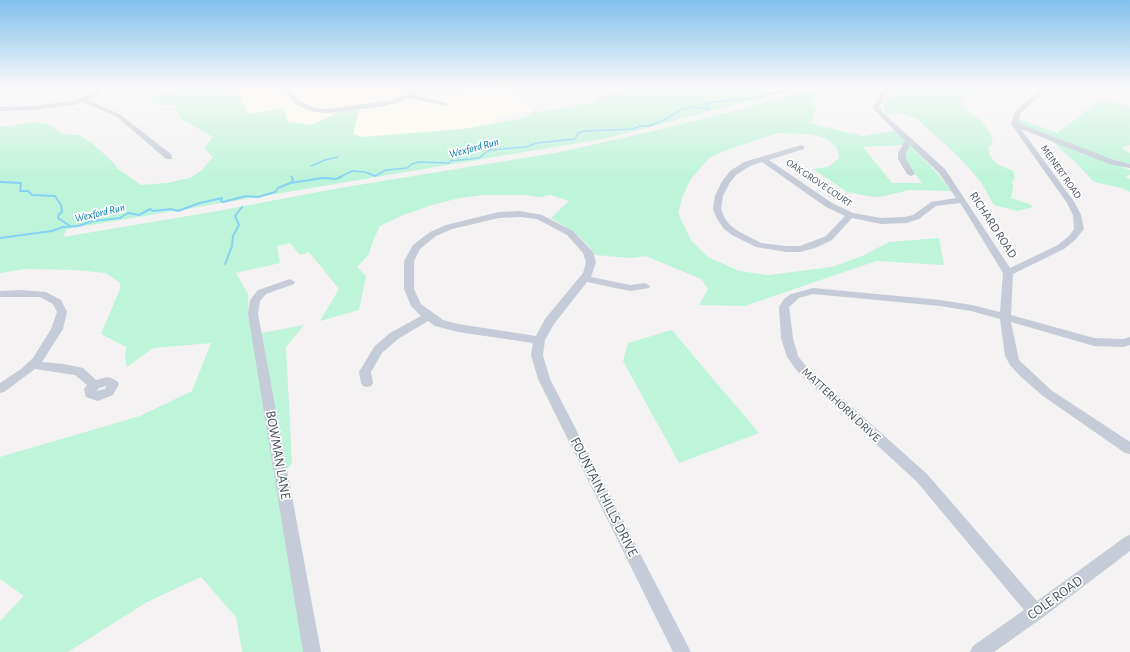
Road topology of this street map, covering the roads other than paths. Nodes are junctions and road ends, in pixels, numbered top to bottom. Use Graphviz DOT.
graph roads {
  1 [pos="120,116"];
  2 [pos="884,116"];
  3 [pos="1016,116"];
  4 [pos="1014,124"];
  5 [pos="909,141"];
  6 [pos="801,147"];
  7 [pos="169,157"];
  8 [pos="763,158"];
  9 [pos="1130,166"];
  10 [pos="911,174"];
  11 [pos="962,200"];
  12 [pos="850,215"];
  13 [pos="1008,273"];
  14 [pos="585,279"];
  15 [pos="290,282"];
  16 [pos="645,286"];
  17 [pos="0,294"];
  18 [pos="428,316"];
  19 [pos="1005,318"];
  20 [pos="539,340"];
  21 [pos="1130,341"];
  22 [pos="33,365"];
  23 [pos="367,383"];
  24 [pos="94,386"];
  25 [pos="0,389"];
  26 [pos="1130,449"];
  27 [pos="1130,542"];
  28 [pos="1036,612"];
  29 [pos="312,652"];
  30 [pos="682,652"];
  31 [pos="979,652"];
  1 -- 7 [label="street"];
  2 -- 5 [label="street, RICHARD ROAD"];
  3 -- 4 [label="street"];
  4 -- 9 [label="street"];
  4 -- 13 [label="street, MEINERT ROAD"];
  5 -- 10 [label="street"];
  5 -- 11 [label="street, RICHARD ROAD"];
  6 -- 8 [label="street, OAK GROVE COURT"];
  8 -- 12 [label="street, OAK GROVE COURT"];
  8 -- 12 [label="street, OAK GROVE COURT"];
  11 -- 12 [label="street"];
  11 -- 13 [label="street, RICHARD ROAD"];
  13 -- 19 [label="street, RICHARD ROAD"];
  14 -- 16 [label="street"];
  14 -- 18 [label="street, FOUNTAIN HILLS DRIVE"];
  14 -- 20 [label="street, FOUNTAIN HILLS DRIVE"];
  15 -- 29 [label="street, BOWMAN LANE"];
  17 -- 22 [label="street"];
  18 -- 20 [label="street, FOUNTAIN HILLS DRIVE"];
  18 -- 23 [label="street"];
  19 -- 21 [label="street, MATTERHORN DRIVE"];
  19 -- 26 [label="street, RICHARD ROAD"];
  19 -- 28 [label="street, MATTERHORN DRIVE"];
  20 -- 30 [label="street, FOUNTAIN HILLS DRIVE"];
  22 -- 24 [label="street"];
  22 -- 25 [label="street"];
  27 -- 28 [label="street, COLE ROAD"];
  28 -- 31 [label="street, COLE ROAD"];
}
